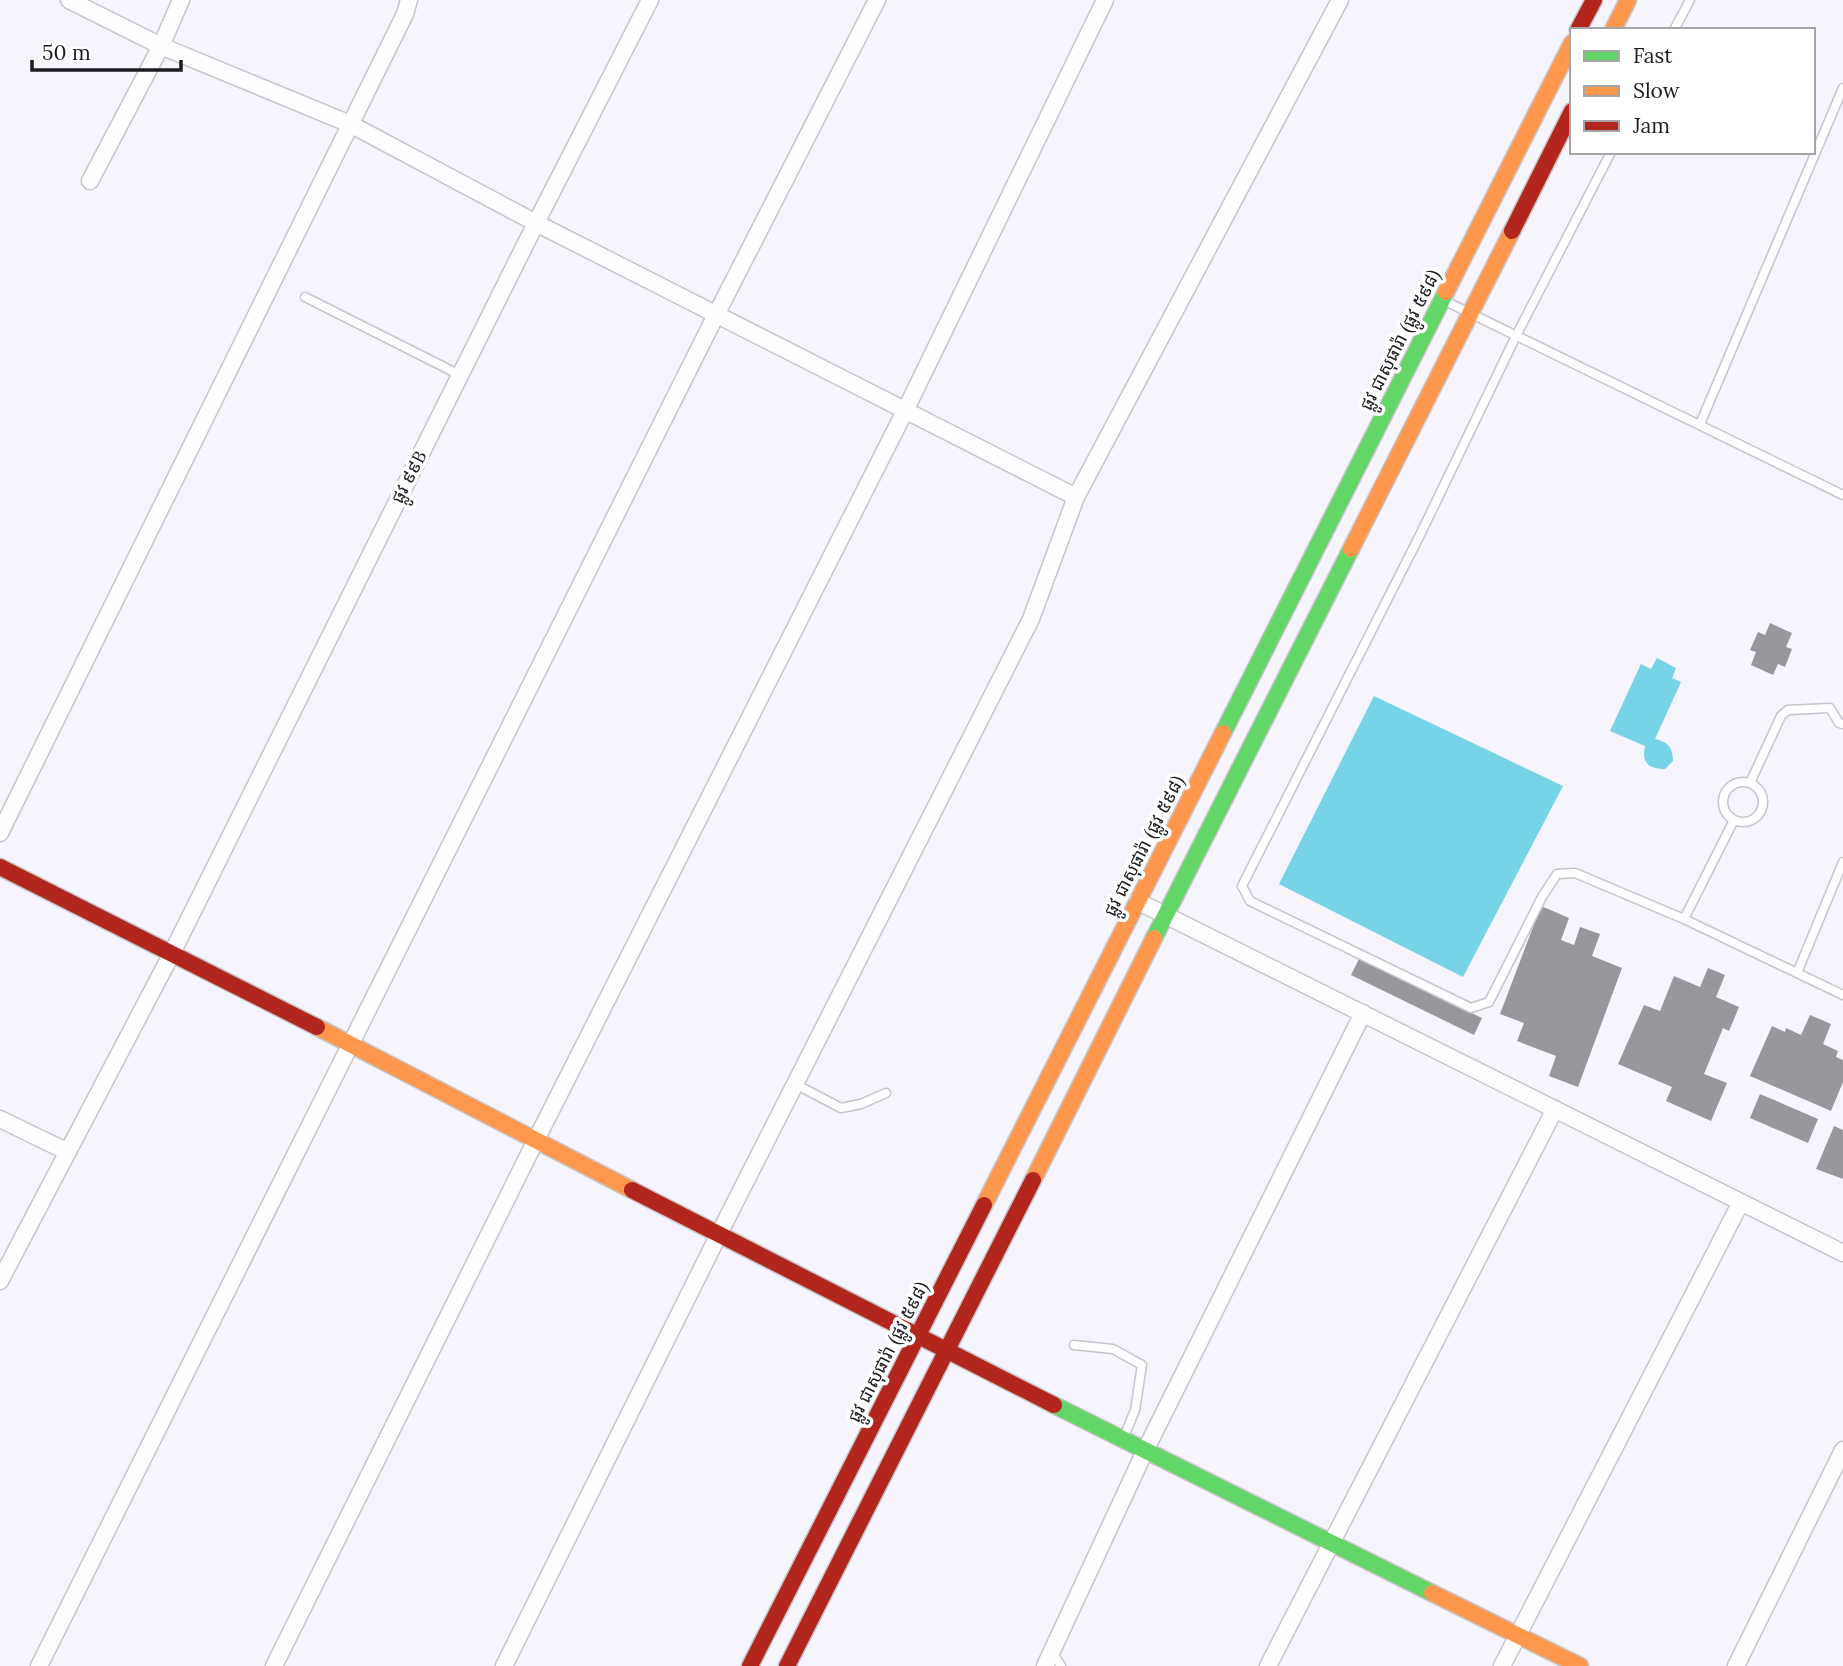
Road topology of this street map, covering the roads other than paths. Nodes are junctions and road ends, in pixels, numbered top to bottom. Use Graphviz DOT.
graph roads {
  1 [pos="69,0"];
  2 [pos="181,0"];
  3 [pos="409,0"];
  4 [pos="650,0"];
  5 [pos="877,0"];
  6 [pos="1105,0"];
  7 [pos="1339,0"];
  8 [pos="1594,0"];
  9 [pos="1628,0"];
  10 [pos="1690,0"];
  11 [pos="1579,28"];
  12 [pos="1614,28"];
  13 [pos="1675,28"];
  14 [pos="161,46"];
  15 [pos="1570,47"];
  16 [pos="1843,88"];
  17 [pos="1570,115"];
  18 [pos="351,124"];
  19 [pos="1610,154"];
  20 [pos="1815,154"];
  21 [pos="1815,154"];
  22 [pos="90,181"];
  23 [pos="536,222"];
  24 [pos="305,297"];
  25 [pos="1442,299"];
  26 [pos="717,313"];
  27 [pos="1470,313"];
  28 [pos="1516,337"];
  29 [pos="460,375"];
  30 [pos="905,411"];
  31 [pos="1700,424"];
  32 [pos="1843,495"];
  33 [pos="1076,496"];
  34 [pos="1843,724"];
  35 [pos="1750,783"];
  36 [pos="1734,820"];
  37 [pos="0,833"];
  38 [pos="1843,862"];
  39 [pos="0,867"];
  40 [pos="1138,901"];
  41 [pos="1166,915"];
  42 [pos="1684,919"];
  43 [pos="171,954"];
  44 [pos="1797,973"];
  45 [pos="1843,995"];
  46 [pos="1363,1013"];
  47 [pos="352,1045"];
  48 [pos="795,1084"];
  49 [pos="886,1093"];
  50 [pos="1555,1109"];
  51 [pos="0,1119"];
  52 [pos="535,1142"];
  53 [pos="68,1152"];
  54 [pos="1741,1202"];
  55 [pos="719,1234"];
  56 [pos="1843,1253"];
  57 [pos="0,1281"];
  58 [pos="916,1337"];
  59 [pos="1074,1345"];
  60 [pos="946,1352"];
  61 [pos="1122,1440"];
  62 [pos="1843,1450"];
  63 [pos="1145,1451"];
  64 [pos="1332,1543"];
  65 [pos="1517,1635"];
  66 [pos="1052,1651"];
  67 [pos="39,1666"];
  68 [pos="274,1666"];
  69 [pos="504,1666"];
  70 [pos="750,1666"];
  71 [pos="787,1666"];
  72 [pos="1045,1666"];
  73 [pos="1061,1666"];
  74 [pos="1268,1666"];
  75 [pos="1502,1666"];
  76 [pos="1580,1666"];
  77 [pos="1737,1666"];
  1 -- 14 [label="street"];
  2 -- 14 [label="street"];
  3 -- 18 [label="street"];
  4 -- 23 [label="street, ផ្លូវ ៩៩B"];
  5 -- 26 [label="street"];
  6 -- 30 [label="street"];
  7 -- 33 [label="street"];
  8 -- 11 [label="main road"];
  9 -- 12 [label="main road"];
  10 -- 13 [label="lane"];
  14 -- 18 [label="street"];
  14 -- 22 [label="street"];
  15 -- 25 [label="main road, ផ្លូវ ជាសុផារ៉ា (ផ្លូវ ៥៩៨)"];
  16 -- 20 [label="lane"];
  17 -- 27 [label="main road"];
  18 -- 23 [label="street"];
  18 -- 37 [label="street"];
  19 -- 28 [label="lane"];
  21 -- 31 [label="lane"];
  23 -- 26 [label="street"];
  23 -- 29 [label="street, ផ្លូវ ៩៩B"];
  24 -- 29 [label="lane"];
  25 -- 27 [label="lane"];
  25 -- 40 [label="main road, ផ្លូវ ជាសុផារ៉ា (ផ្លូវ ៥៩៨)"];
  26 -- 30 [label="street"];
  26 -- 47 [label="street"];
  27 -- 28 [label="lane"];
  27 -- 41 [label="main road"];
  28 -- 31 [label="lane"];
  28 -- 42 [label="lane"];
  29 -- 43 [label="street, ផ្លូវ ៩៩B"];
  30 -- 33 [label="street"];
  30 -- 52 [label="street"];
  31 -- 32 [label="lane"];
  33 -- 48 [label="street"];
  34 -- 35 [label="lane"];
  35 -- 36 [label="lane"];
  35 -- 36 [label="lane"];
  36 -- 42 [label="lane"];
  38 -- 44 [label="lane"];
  39 -- 43 [label="main road"];
  40 -- 41 [label="street"];
  40 -- 58 [label="main road, ផ្លូវ ជាសុផារ៉ា (ផ្លូវ ៥៩៨)"];
  41 -- 46 [label="street"];
  41 -- 60 [label="main road"];
  42 -- 44 [label="lane"];
  43 -- 47 [label="main road"];
  43 -- 53 [label="street, ផ្លូវ ៩៩B"];
  44 -- 45 [label="lane"];
  46 -- 50 [label="street"];
  46 -- 63 [label="street"];
  47 -- 52 [label="main road"];
  47 -- 67 [label="street"];
  48 -- 49 [label="lane"];
  48 -- 55 [label="street"];
  50 -- 54 [label="street"];
  50 -- 64 [label="street"];
  51 -- 53 [label="street"];
  52 -- 55 [label="main road"];
  52 -- 68 [label="street"];
  53 -- 57 [label="street, ផ្លូវ ៩៩B"];
  54 -- 56 [label="street"];
  54 -- 65 [label="street"];
  55 -- 58 [label="main road"];
  55 -- 69 [label="street"];
  58 -- 60 [label="main road"];
  58 -- 70 [label="main road, ផ្លូវ ជាសុផារ៉ា (ផ្លូវ ៥៩៨)"];
  59 -- 61 [label="lane"];
  60 -- 61 [label="main road"];
  60 -- 71 [label="main road"];
  61 -- 63 [label="main road"];
  62 -- 77 [label="street"];
  63 -- 64 [label="main road"];
  63 -- 66 [label="street"];
  64 -- 65 [label="main road"];
  64 -- 74 [label="street"];
  65 -- 75 [label="street"];
  65 -- 76 [label="main road"];
  66 -- 72 [label="street"];
  66 -- 73 [label="lane"];
}
